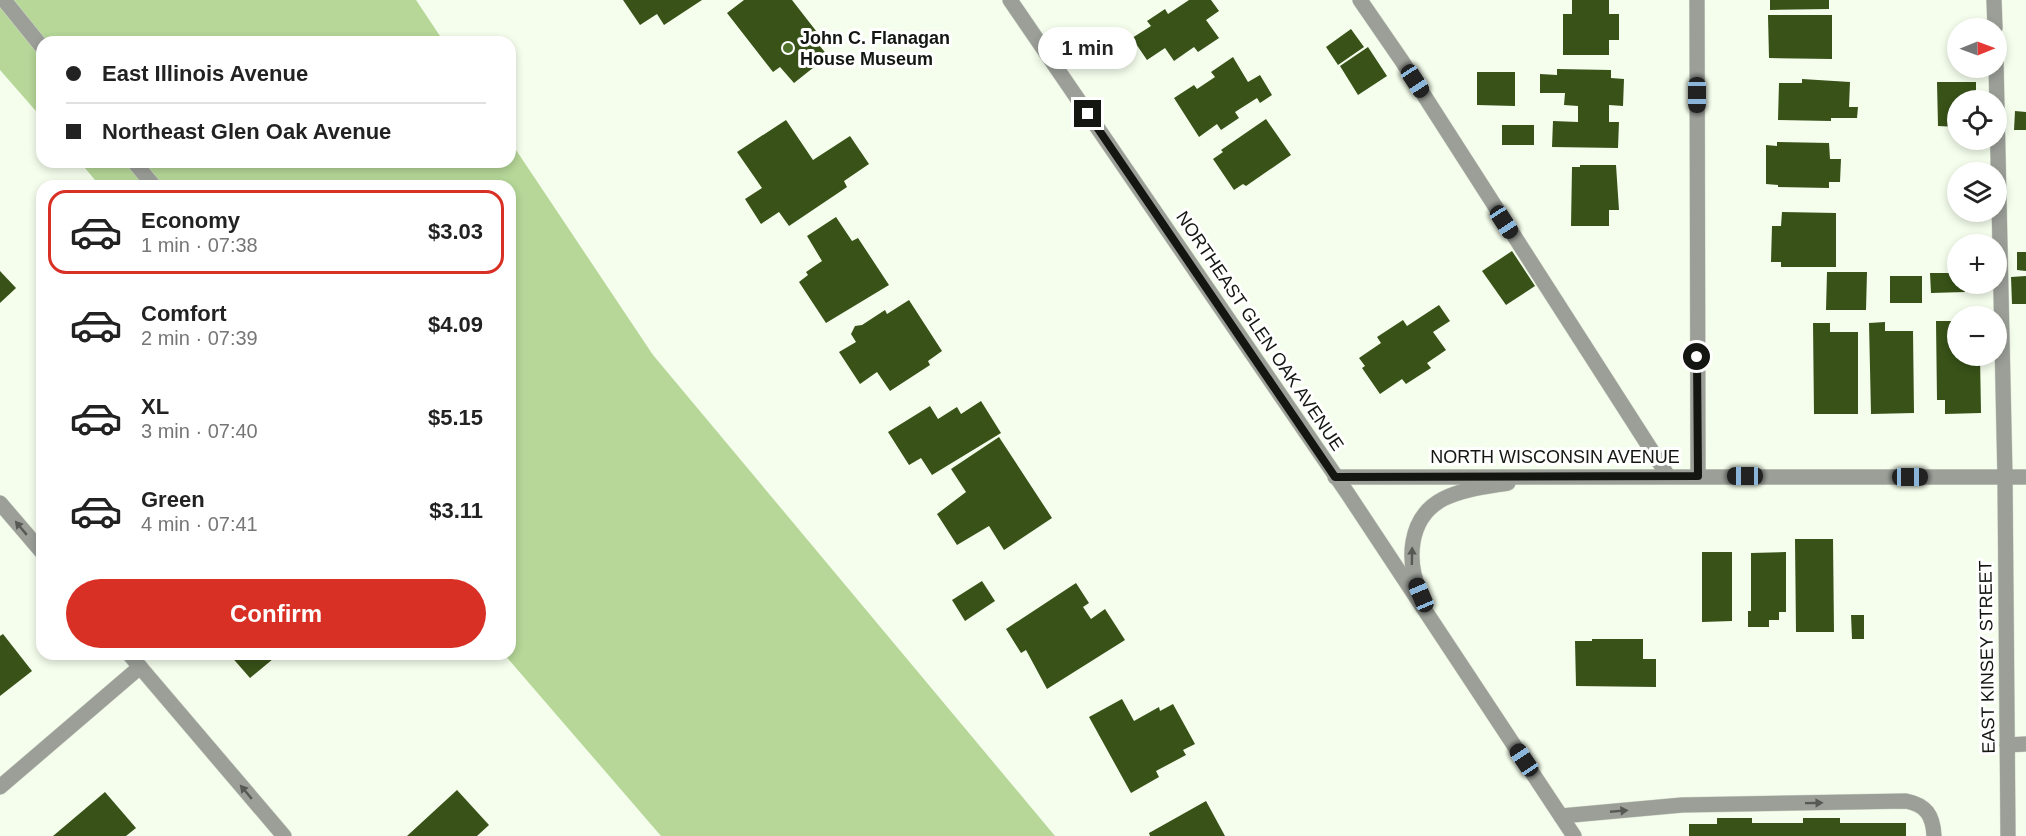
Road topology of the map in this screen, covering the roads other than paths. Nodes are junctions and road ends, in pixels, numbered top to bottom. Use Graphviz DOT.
graph roads {
  1 [pos="4,0"];
  2 [pos="1010,0"];
  3 [pos="1360,0"];
  4 [pos="1697,0"];
  5 [pos="1994,0"];
  6 [pos="1995,18"];
  7 [pos="36,40"];
  8 [pos="1996,78"];
  9 [pos="140,168"];
  10 [pos="149,180"];
  11 [pos="1572,476"];
  12 [pos="1668,476"];
  13 [pos="1698,476"];
  14 [pos="1335,477"];
  15 [pos="2005,477"];
  16 [pos="2026,477"];
  17 [pos="0,503"];
  18 [pos="36,545"];
  19 [pos="1439,630"];
  20 [pos="134,660"];
  21 [pos="140,667"];
  22 [pos="2026,744"];
  23 [pos="2007,745"];
  24 [pos="0,787"];
  25 [pos="1561,816"];
  26 [pos="284,836"];
  27 [pos="1574,836"];
  28 [pos="1934,836"];
  29 [pos="2008,836"];
  1 -- 7 [label="street"];
  2 -- 14 [label="street, NORTHEAST GLEN OAK AVENUE"];
  3 -- 12 [label="street"];
  4 -- 13 [label="street"];
  5 -- 6 [label="street"];
  8 -- 15 [label="street, EAST KINSEY STREET"];
  9 -- 10 [label="street"];
  11 -- 12 [label="street, NORTH WISCONSIN AVENUE"];
  11 -- 14 [label="street, NORTH WISCONSIN AVENUE"];
  19 -- 11 [label="street, one-way"];
  12 -- 13 [label="street, NORTH WISCONSIN AVENUE"];
  13 -- 15 [label="street, NORTH WISCONSIN AVENUE"];
  14 -- 19 [label="street, NORTHEAST GLEN OAK AVENUE"];
  15 -- 16 [label="street, NORTH WISCONSIN AVENUE"];
  15 -- 23 [label="street, EAST KINSEY STREET"];
  18 -- 17 [label="street, one-way"];
  19 -- 25 [label="street, NORTHEAST GLEN OAK AVENUE"];
  20 -- 21 [label="street"];
  21 -- 24 [label="street"];
  26 -- 21 [label="street, one-way"];
  22 -- 23 [label="street"];
  23 -- 29 [label="street, EAST KINSEY STREET"];
  25 -- 27 [label="street, NORTHEAST GLEN OAK AVENUE"];
  25 -- 28 [label="street, one-way"];
}
